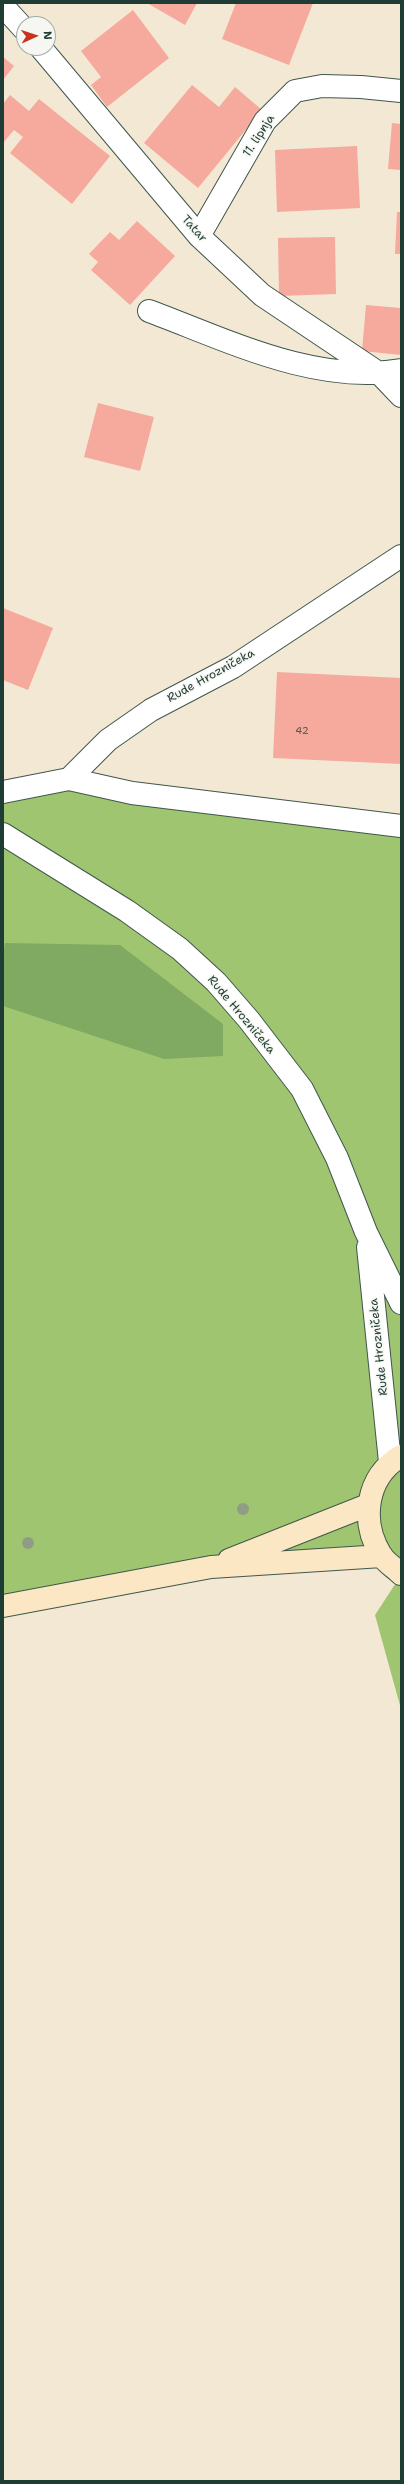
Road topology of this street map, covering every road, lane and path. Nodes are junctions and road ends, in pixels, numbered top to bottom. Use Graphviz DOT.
graph roads {
  1 [pos="3,6"];
  2 [pos="16,20"];
  3 [pos="48,56"];
  4 [pos="401,91"];
  5 [pos="199,236"];
  6 [pos="149,311"];
  7 [pos="401,370"];
  8 [pos="380,374"];
  9 [pos="401,396"];
  10 [pos="401,556"];
  11 [pos="69,780"];
  12 [pos="3,792"];
  13 [pos="401,826"];
  14 [pos="3,834"];
  15 [pos="366,1232"];
  16 [pos="401,1303"];
  17 [pos="396,1459"];
  18 [pos="368,1505"];
  19 [pos="382,1556"];
  20 [pos="211,1567"];
  21 [pos="401,1574"];
  22 [pos="3,1606"];
  1 -- 2 [label="street"];
  3 -- 5 [label="street, Tatar"];
  4 -- 5 [label="street, 11. lipnja"];
  5 -- 8 [label="street, Tatar"];
  6 -- 8 [label="street"];
  7 -- 8 [label="street"];
  8 -- 9 [label="street, Tatar"];
  10 -- 11 [label="street, Rude Hrozničeka"];
  11 -- 12 [label="street"];
  11 -- 13 [label="street"];
  14 -- 15 [label="street, Rude Hrozničeka"];
  15 -- 16 [label="street, Rude Hrozničeka"];
  15 -- 17 [label="street, Rude Hrozničeka"];
  17 -- 18 [label="main road"];
  18 -- 19 [label="main road"];
  18 -- 20 [label="main road"];
  19 -- 20 [label="main road"];
  19 -- 21 [label="main road"];
  20 -- 22 [label="main road"];
}
